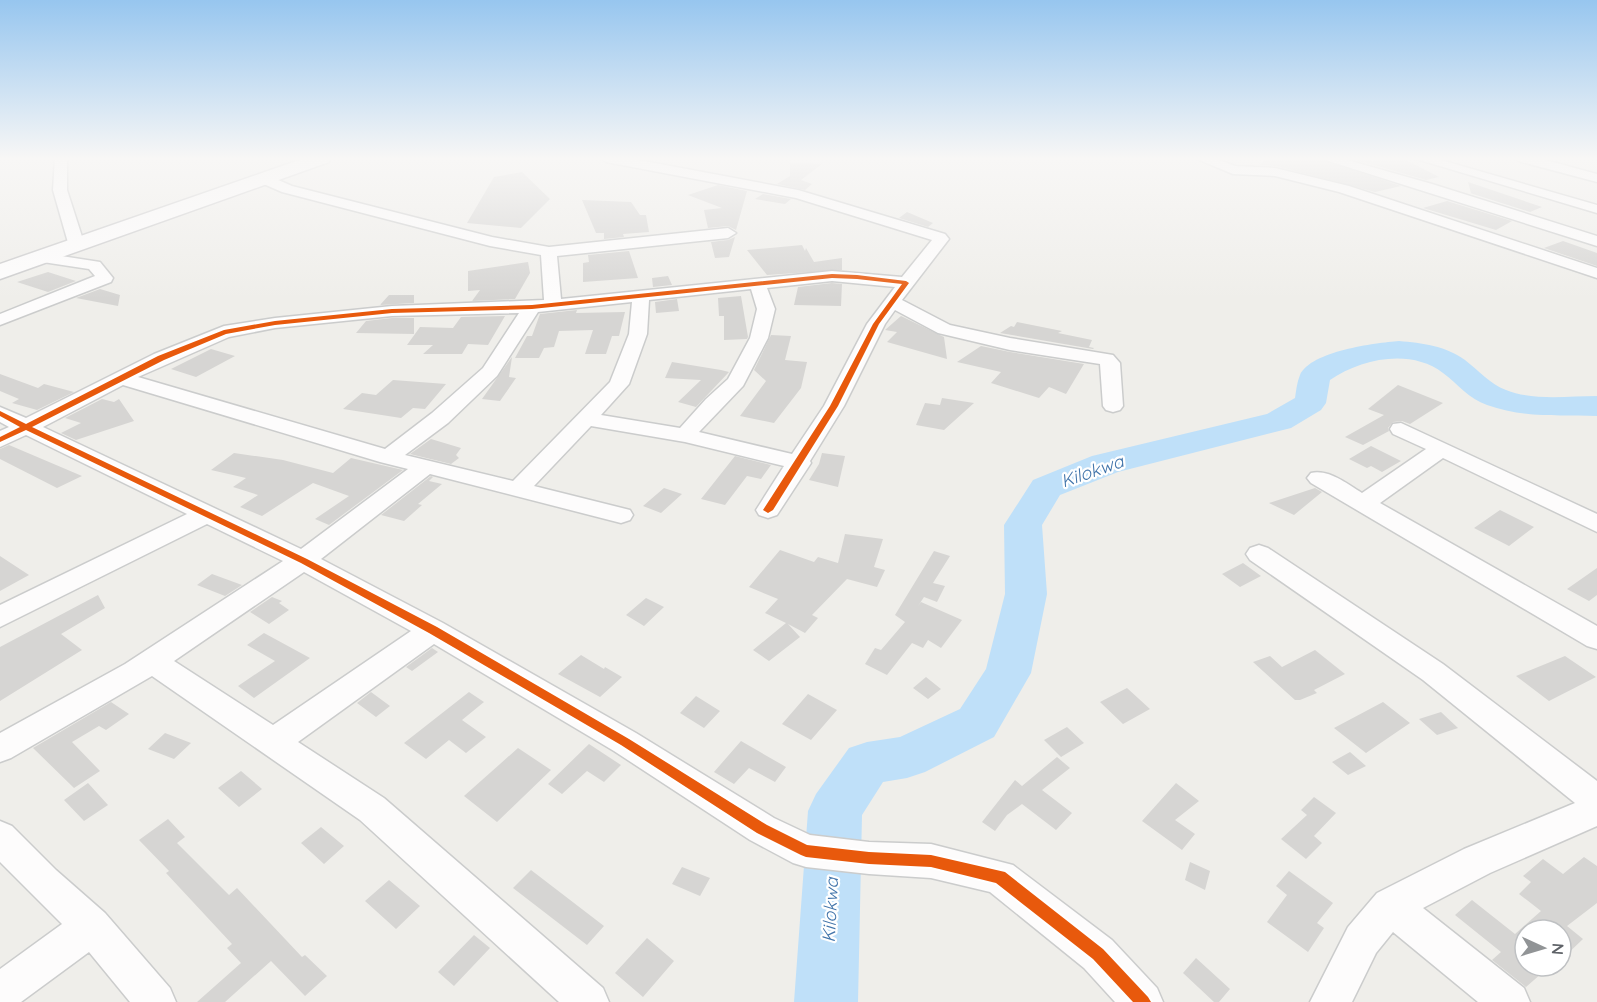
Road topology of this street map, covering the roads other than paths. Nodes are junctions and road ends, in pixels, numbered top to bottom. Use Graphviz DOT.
graph roads {
  1 [pos="65,205"];
  2 [pos="192,205"];
  3 [pos="355,205"];
  4 [pos="834,205"];
  5 [pos="1390,205"];
  6 [pos="1483,205"];
  7 [pos="1582,205"];
  8 [pos="1597,209"];
  9 [pos="1597,216"];
  10 [pos="1543,224"];
  11 [pos="1568,232"];
  12 [pos="728,233"];
  13 [pos="1597,241"];
  14 [pos="1514,245"];
  15 [pos="78,246"];
  16 [pos="549,252"];
  17 [pos="42,258"];
  18 [pos="0,272"];
  19 [pos="1597,273"];
  20 [pos="757,283"];
  21 [pos="906,283"];
  22 [pos="641,295"];
  23 [pos="893,302"];
  24 [pos="553,304"];
  25 [pos="532,307"];
  26 [pos="0,320"];
  27 [pos="123,379"];
  28 [pos="1113,406"];
  29 [pos="0,413"];
  30 [pos="587,418"];
  31 [pos="26,428"];
  32 [pos="1401,429"];
  33 [pos="685,435"];
  34 [pos="0,440"];
  35 [pos="1442,449"];
  36 [pos="388,458"];
  37 [pos="800,463"];
  38 [pos="425,467"];
  39 [pos="1319,477"];
  40 [pos="517,490"];
  41 [pos="1364,503"];
  42 [pos="768,510"];
  43 [pos="207,514"];
  44 [pos="621,515"];
  45 [pos="1597,524"];
  46 [pos="1259,554"];
  47 [pos="304,561"];
  48 [pos="0,617"];
  49 [pos="433,630"];
  50 [pos="1597,639"];
  51 [pos="152,661"];
  52 [pos="272,743"];
  53 [pos="0,749"];
  54 [pos="1597,801"];
  55 [pos="1597,810"];
  56 [pos="0,837"];
  57 [pos="1390,906"];
  58 [pos="92,926"];
  59 [pos="0,993"];
  60 [pos="156,1002"];
  61 [pos="589,1002"];
  62 [pos="1143,1002"];
  63 [pos="1330,1002"];
  64 [pos="1510,1002"];
  1 -- 15 [label="street"];
  2 -- 15 [label="street"];
  3 -- 16 [label="street"];
  4 -- 21 [label="street"];
  5 -- 14 [label="street"];
  6 -- 10 [label="street"];
  7 -- 8 [label="street"];
  9 -- 10 [label="street"];
  10 -- 11 [label="street"];
  11 -- 13 [label="street"];
  11 -- 14 [label="street"];
  12 -- 16 [label="street"];
  14 -- 19 [label="street"];
  15 -- 17 [label="street"];
  16 -- 24 [label="street"];
  17 -- 18 [label="street"];
  17 -- 26 [label="street"];
  20 -- 21 [label="street"];
  20 -- 22 [label="street"];
  20 -- 33 [label="street"];
  21 -- 23 [label="street"];
  22 -- 24 [label="street"];
  22 -- 30 [label="street"];
  23 -- 28 [label="street"];
  23 -- 37 [label="street"];
  24 -- 25 [label="street"];
  25 -- 27 [label="street"];
  25 -- 36 [label="street"];
  27 -- 31 [label="street"];
  27 -- 36 [label="street"];
  29 -- 31 [label="street"];
  30 -- 33 [label="street"];
  30 -- 40 [label="street"];
  31 -- 34 [label="street"];
  31 -- 43 [label="street"];
  32 -- 35 [label="street"];
  33 -- 37 [label="street"];
  35 -- 41 [label="street"];
  35 -- 45 [label="street"];
  36 -- 38 [label="street"];
  37 -- 42 [label="street"];
  38 -- 40 [label="street"];
  38 -- 47 [label="street"];
  39 -- 41 [label="street"];
  40 -- 44 [label="street"];
  41 -- 50 [label="street"];
  43 -- 47 [label="street"];
  43 -- 48 [label="street"];
  46 -- 54 [label="street"];
  47 -- 49 [label="street"];
  47 -- 51 [label="street"];
  49 -- 52 [label="street"];
  49 -- 62 [label="street"];
  51 -- 52 [label="street"];
  51 -- 53 [label="street"];
  52 -- 61 [label="street"];
  55 -- 57 [label="street"];
  56 -- 58 [label="street"];
  57 -- 63 [label="street"];
  57 -- 64 [label="street"];
  58 -- 59 [label="street"];
  58 -- 60 [label="street"];
}
